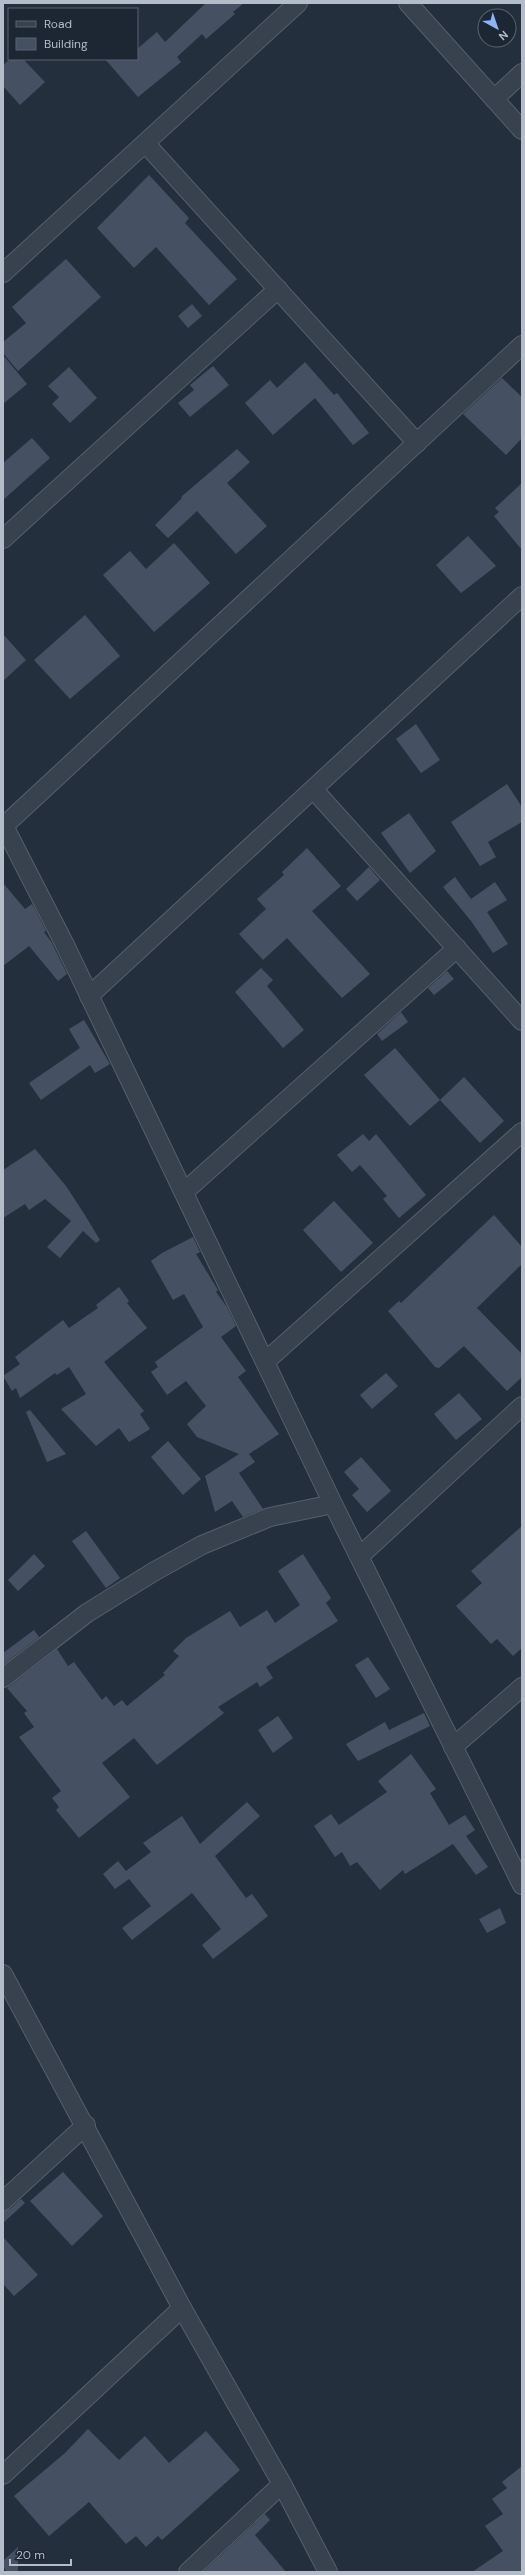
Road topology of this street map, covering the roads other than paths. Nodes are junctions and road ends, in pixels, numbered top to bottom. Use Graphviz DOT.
graph roads {
  1 [pos="298,3"];
  2 [pos="408,3"];
  3 [pos="522,73"];
  4 [pos="494,99"];
  5 [pos="522,130"];
  6 [pos="146,144"];
  7 [pos="3,273"];
  8 [pos="278,289"];
  9 [pos="522,345"];
  10 [pos="417,443"];
  11 [pos="3,539"];
  12 [pos="522,596"];
  13 [pos="314,790"];
  14 [pos="4,825"];
  15 [pos="457,948"];
  16 [pos="89,996"];
  17 [pos="522,1021"];
  18 [pos="522,1132"];
  19 [pos="184,1192"];
  20 [pos="266,1361"];
  21 [pos="522,1406"];
  22 [pos="333,1504"];
  23 [pos="360,1556"];
  24 [pos="3,1678"];
  25 [pos="522,1687"];
  26 [pos="453,1747"];
  27 [pos="522,1885"];
  28 [pos="3,1974"];
  29 [pos="86,2125"];
  30 [pos="3,2201"];
  31 [pos="182,2308"];
  32 [pos="3,2474"];
  33 [pos="282,2484"];
  34 [pos="188,2572"];
  35 [pos="328,2572"];
  1 -- 6 [label="street"];
  2 -- 4 [label="street"];
  3 -- 4 [label="street"];
  4 -- 5 [label="street"];
  6 -- 7 [label="street"];
  6 -- 8 [label="street"];
  8 -- 10 [label="street"];
  8 -- 11 [label="street"];
  9 -- 10 [label="street"];
  10 -- 14 [label="street"];
  12 -- 13 [label="street"];
  13 -- 15 [label="street"];
  13 -- 16 [label="street"];
  14 -- 16 [label="street"];
  15 -- 17 [label="street"];
  15 -- 19 [label="street"];
  16 -- 19 [label="street"];
  18 -- 20 [label="street"];
  19 -- 20 [label="street"];
  20 -- 22 [label="street"];
  21 -- 23 [label="street"];
  22 -- 23 [label="street"];
  22 -- 24 [label="street"];
  23 -- 26 [label="street"];
  25 -- 26 [label="street"];
  26 -- 27 [label="street"];
  28 -- 29 [label="street"];
  29 -- 30 [label="street"];
  29 -- 31 [label="street"];
  31 -- 32 [label="street"];
  31 -- 33 [label="street"];
  33 -- 34 [label="street"];
  33 -- 35 [label="street"];
}
